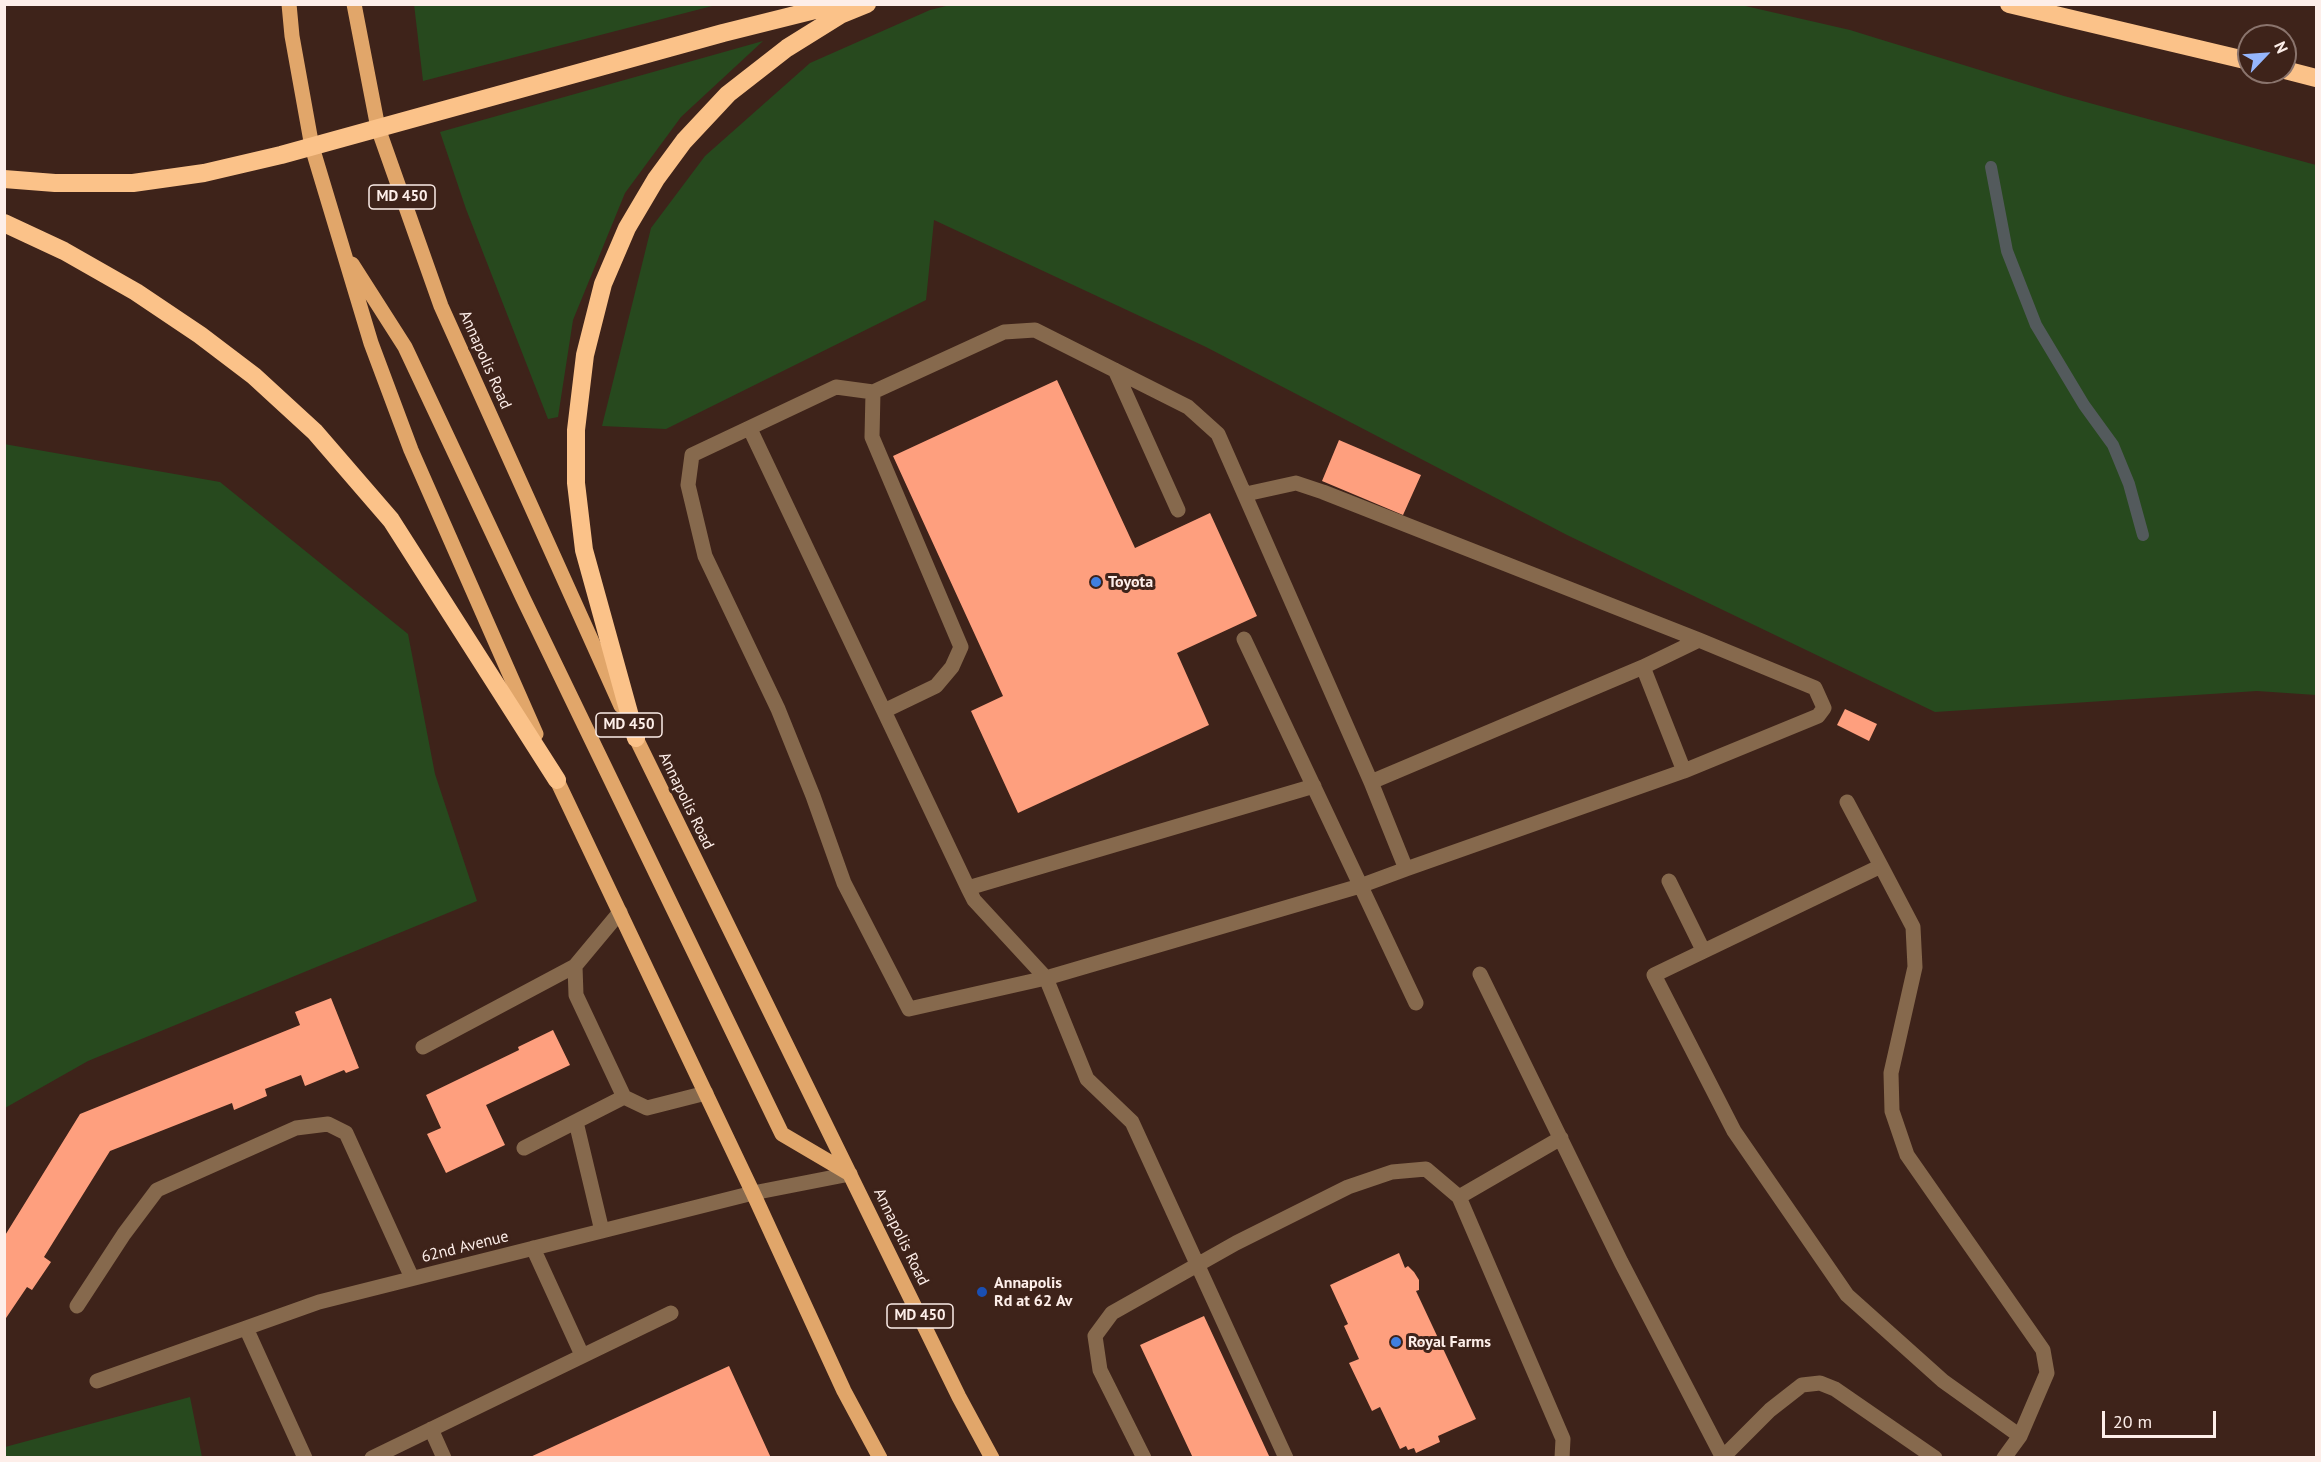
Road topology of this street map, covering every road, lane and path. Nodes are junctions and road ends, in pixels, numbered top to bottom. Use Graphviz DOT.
graph roads {
  1 [pos="289,4"];
  2 [pos="354,4"];
  3 [pos="839,4"];
  4 [pos="867,4"];
  5 [pos="1999,4"];
  6 [pos="2016,7"];
  7 [pos="2237,59"];
  8 [pos="2297,73"];
  9 [pos="2316,78"];
  10 [pos="378,128"];
  11 [pos="312,147"];
  12 [pos="4,179"];
  13 [pos="4,223"];
  14 [pos="341,246"];
  15 [pos="1115,370"];
  16 [pos="873,392"];
  17 [pos="750,429"];
  18 [pos="1246,494"];
  19 [pos="1178,510"];
  20 [pos="1244,639"];
  21 [pos="1699,640"];
  22 [pos="1643,667"];
  23 [pos="884,711"];
  24 [pos="636,738"];
  25 [pos="1684,771"];
  26 [pos="557,780"];
  27 [pos="1371,782"];
  28 [pos="1314,786"];
  29 [pos="1847,802"];
  30 [pos="1881,866"];
  31 [pos="1406,869"];
  32 [pos="1669,881"];
  33 [pos="1360,886"];
  34 [pos="968,888"];
  35 [pos="620,912"];
  36 [pos="1703,951"];
  37 [pos="575,966"];
  38 [pos="1480,974"];
  39 [pos="1046,978"];
  40 [pos="1416,1003"];
  41 [pos="423,1047"];
  42 [pos="706,1093"];
  43 [pos="624,1097"];
  44 [pos="576,1122"];
  45 [pos="1561,1138"];
  46 [pos="524,1148"];
  47 [pos="850,1174"];
  48 [pos="753,1193"];
  49 [pos="1460,1197"];
  50 [pos="602,1231"];
  51 [pos="533,1248"];
  52 [pos="1196,1265"];
  53 [pos="412,1278"];
  54 [pos="77,1306"];
  55 [pos="671,1312"];
  56 [pos="246,1328"];
  57 [pos="582,1355"];
  58 [pos="97,1381"];
  59 [pos="431,1429"];
  60 [pos="2020,1436"];
  61 [pos="1723,1457"];
  62 [pos="305,1458"];
  63 [pos="372,1458"];
  64 [pos="444,1458"];
  65 [pos="880,1458"];
  66 [pos="992,1458"];
  67 [pos="1144,1458"];
  68 [pos="1286,1458"];
  69 [pos="1562,1458"];
  70 [pos="1935,1458"];
  71 [pos="2004,1458"];
  1 -- 11 [label="main road"];
  2 -- 10 [label="main road, Annapolis Road / MD 450"];
  3 -- 10 [label="highway"];
  4 -- 24 [label="highway"];
  5 -- 6 [label="highway"];
  6 -- 7 [label="highway"];
  8 -- 9 [label="highway"];
  10 -- 11 [label="highway"];
  10 -- 24 [label="main road, Annapolis Road / MD 450"];
  11 -- 12 [label="highway"];
  11 -- 14 [label="main road"];
  13 -- 26 [label="highway"];
  14 -- 26 [label="main road"];
  14 -- 47 [label="main road"];
  15 -- 16 [label="street"];
  15 -- 18 [label="street"];
  15 -- 19 [label="street"];
  16 -- 17 [label="street"];
  16 -- 23 [label="street"];
  17 -- 23 [label="street"];
  17 -- 39 [label="street"];
  18 -- 21 [label="street"];
  18 -- 27 [label="street"];
  20 -- 28 [label="street"];
  21 -- 22 [label="street"];
  21 -- 25 [label="street"];
  22 -- 25 [label="street"];
  22 -- 27 [label="street"];
  23 -- 34 [label="street"];
  24 -- 47 [label="main road, Annapolis Road / MD 450"];
  25 -- 31 [label="street"];
  26 -- 35 [label="main road"];
  27 -- 31 [label="street"];
  28 -- 33 [label="street"];
  28 -- 34 [label="street"];
  29 -- 30 [label="street"];
  30 -- 36 [label="street"];
  30 -- 60 [label="street"];
  31 -- 33 [label="street"];
  32 -- 36 [label="street"];
  33 -- 39 [label="street"];
  33 -- 40 [label="street"];
  34 -- 39 [label="street"];
  35 -- 37 [label="street"];
  35 -- 42 [label="main road"];
  36 -- 60 [label="street"];
  37 -- 41 [label="street"];
  37 -- 43 [label="street"];
  38 -- 45 [label="street"];
  39 -- 52 [label="street"];
  42 -- 43 [label="street"];
  42 -- 48 [label="main road"];
  43 -- 44 [label="street"];
  44 -- 46 [label="street"];
  44 -- 50 [label="street"];
  45 -- 49 [label="street"];
  45 -- 61 [label="street"];
  47 -- 48 [label="street, 62nd Avenue"];
  47 -- 66 [label="main road, Annapolis Road / MD 450"];
  48 -- 50 [label="street, 62nd Avenue"];
  48 -- 65 [label="main road"];
  49 -- 52 [label="street"];
  49 -- 69 [label="street"];
  50 -- 51 [label="street, 62nd Avenue"];
  51 -- 53 [label="street, 62nd Avenue"];
  51 -- 57 [label="street"];
  52 -- 67 [label="street"];
  52 -- 68 [label="street"];
  53 -- 54 [label="street"];
  53 -- 56 [label="street, 62nd Avenue"];
  55 -- 57 [label="street"];
  56 -- 58 [label="street, 62nd Avenue"];
  56 -- 62 [label="street"];
  57 -- 59 [label="street"];
  59 -- 63 [label="street"];
  59 -- 64 [label="street"];
  60 -- 71 [label="street"];
  61 -- 70 [label="street"];
}
